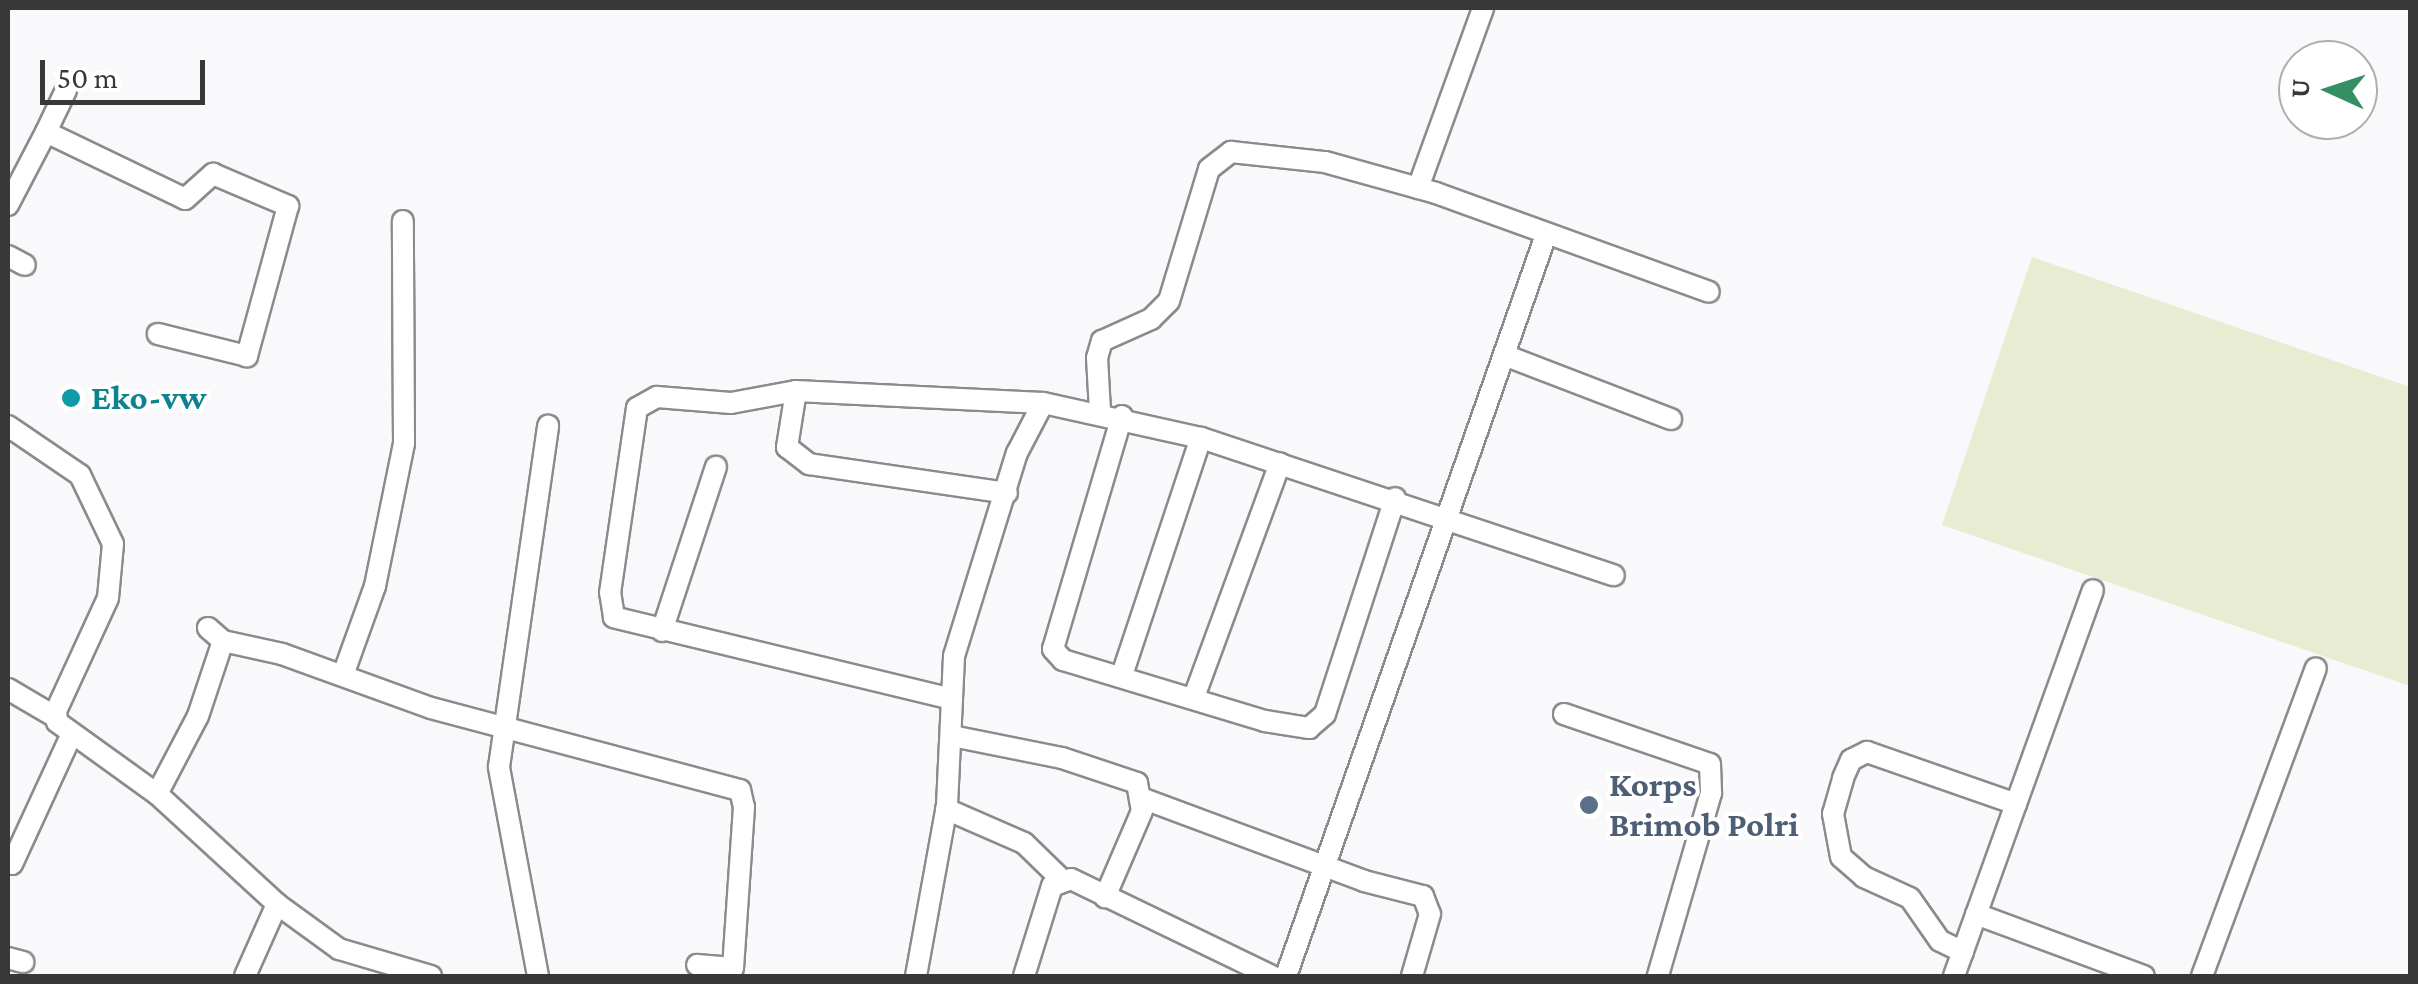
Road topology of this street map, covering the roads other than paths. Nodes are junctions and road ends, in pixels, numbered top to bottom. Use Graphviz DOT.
graph roads {
  1 [pos="1483,8"];
  2 [pos="66,90"];
  3 [pos="46,132"];
  4 [pos="1418,188"];
  5 [pos="8,204"];
  6 [pos="403,221"];
  7 [pos="1546,234"];
  8 [pos="1709,292"];
  9 [pos="158,334"];
  10 [pos="1504,355"];
  11 [pos="796,391"];
  12 [pos="1043,403"];
  13 [pos="1100,411"];
  14 [pos="1122,416"];
  15 [pos="1671,419"];
  16 [pos="548,425"];
  17 [pos="8,426"];
  18 [pos="1201,438"];
  19 [pos="1280,463"];
  20 [pos="716,467"];
  21 [pos="1007,493"];
  22 [pos="1396,498"];
  23 [pos="1449,519"];
  24 [pos="1614,575"];
  25 [pos="2094,590"];
  26 [pos="662,631"];
  27 [pos="2316,668"];
  28 [pos="343,675"];
  29 [pos="1122,675"];
  30 [pos="8,689"];
  31 [pos="1194,696"];
  32 [pos="952,699"];
  33 [pos="1564,714"];
  34 [pos="54,716"];
  35 [pos="502,728"];
  36 [pos="71,736"];
  37 [pos="952,736"];
  38 [pos="157,794"];
  39 [pos="1144,800"];
  40 [pos="2016,804"];
  41 [pos="946,808"];
  42 [pos="12,864"];
  43 [pos="1328,868"];
  44 [pos="1061,879"];
  45 [pos="1105,897"];
  46 [pos="277,904"];
  47 [pos="1976,914"];
  48 [pos="1963,952"];
  49 [pos="697,965"];
  50 [pos="244,976"];
  51 [pos="431,976"];
  52 [pos="538,976"];
  53 [pos="916,976"];
  54 [pos="1024,976"];
  55 [pos="1272,976"];
  56 [pos="1286,976"];
  57 [pos="1412,976"];
  58 [pos="1658,976"];
  59 [pos="1954,976"];
  60 [pos="2144,976"];
  61 [pos="2202,976"];
  1 -- 4 [label="street"];
  2 -- 3 [label="street"];
  3 -- 5 [label="street"];
  3 -- 9 [label="street"];
  4 -- 7 [label="street"];
  4 -- 13 [label="street"];
  6 -- 28 [label="street"];
  7 -- 8 [label="street"];
  7 -- 10 [label="street"];
  10 -- 15 [label="street"];
  10 -- 23 [label="street"];
  11 -- 12 [label="street"];
  11 -- 21 [label="street"];
  11 -- 26 [label="street"];
  12 -- 13 [label="street"];
  12 -- 21 [label="street"];
  13 -- 14 [label="street"];
  14 -- 18 [label="street"];
  14 -- 29 [label="street"];
  16 -- 35 [label="street"];
  17 -- 34 [label="street"];
  18 -- 19 [label="street"];
  18 -- 29 [label="street"];
  19 -- 22 [label="street"];
  19 -- 31 [label="street"];
  20 -- 26 [label="street"];
  21 -- 32 [label="street"];
  22 -- 23 [label="street"];
  22 -- 31 [label="street"];
  23 -- 24 [label="street"];
  23 -- 43 [label="street"];
  25 -- 40 [label="street"];
  26 -- 32 [label="street"];
  27 -- 61 [label="street"];
  28 -- 35 [label="street"];
  28 -- 38 [label="street"];
  29 -- 31 [label="street"];
  30 -- 34 [label="street"];
  32 -- 37 [label="street"];
  33 -- 58 [label="street"];
  34 -- 36 [label="street"];
  35 -- 49 [label="street"];
  35 -- 52 [label="street"];
  36 -- 38 [label="street"];
  36 -- 42 [label="street"];
  37 -- 39 [label="street"];
  37 -- 41 [label="street"];
  38 -- 46 [label="street"];
  39 -- 43 [label="street"];
  39 -- 45 [label="street"];
  40 -- 47 [label="street"];
  40 -- 48 [label="street"];
  41 -- 44 [label="street"];
  41 -- 53 [label="street"];
  43 -- 56 [label="street"];
  43 -- 57 [label="street"];
  44 -- 45 [label="street"];
  44 -- 54 [label="street"];
  45 -- 55 [label="street"];
  46 -- 50 [label="street"];
  46 -- 51 [label="street"];
  47 -- 48 [label="street"];
  47 -- 60 [label="street"];
  48 -- 59 [label="street"];
}
